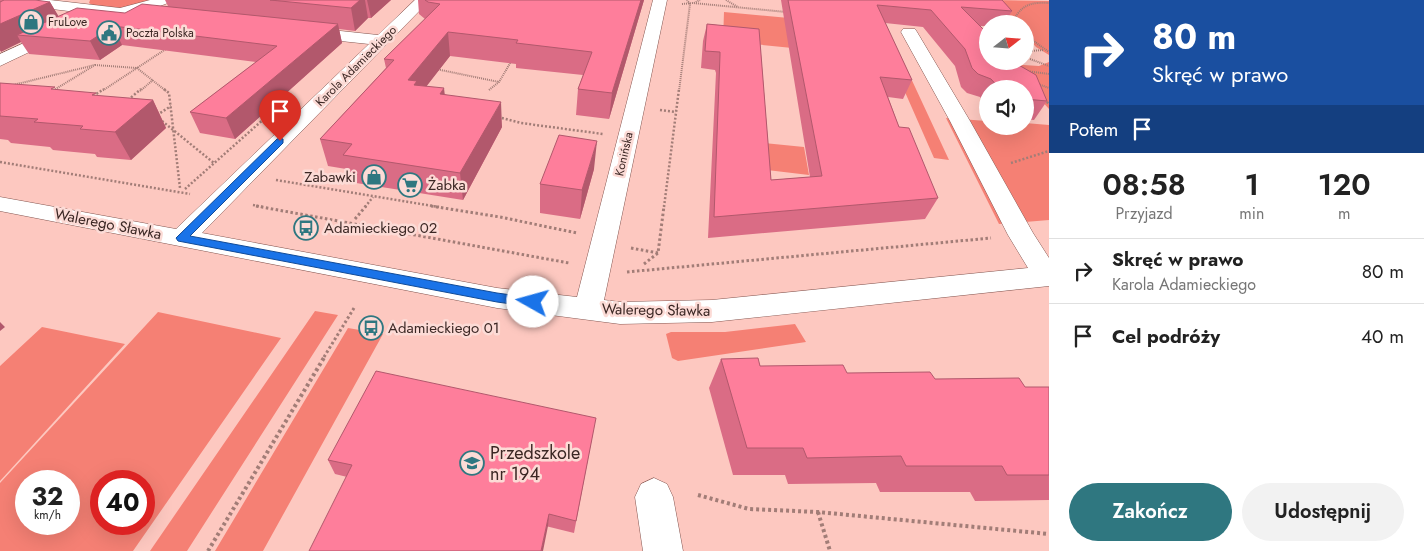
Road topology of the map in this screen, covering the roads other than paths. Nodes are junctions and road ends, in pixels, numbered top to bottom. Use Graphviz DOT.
graph roads {
  1 [pos="11,0"];
  2 [pos="162,0"];
  3 [pos="423,0"];
  4 [pos="659,3"];
  5 [pos="80,9"];
  6 [pos="122,12"];
  7 [pos="162,17"];
  8 [pos="285,30"];
  9 [pos="909,32"];
  10 [pos="382,40"];
  11 [pos="0,61"];
  12 [pos="0,204"];
  13 [pos="182,238"];
  14 [pos="1048,276"];
  15 [pos="588,309"];
  16 [pos="654,496"];
  17 [pos="663,551"];
  1 -- 5 [label="street"];
  2 -- 6 [label="street"];
  3 -- 10 [label="street, Karola Adamieckiego"];
  4 -- 15 [label="street, Konińska"];
  5 -- 6 [label="street"];
  5 -- 11 [label="street"];
  6 -- 7 [label="street"];
  8 -- 10 [label="street"];
  9 -- 14 [label="street"];
  10 -- 13 [label="street, Karola Adamieckiego"];
  12 -- 13 [label="street, Walerego Sławka"];
  13 -- 15 [label="street, Walerego Sławka"];
  14 -- 15 [label="street, Walerego Sławka"];
  16 -- 17 [label="street"];
}
